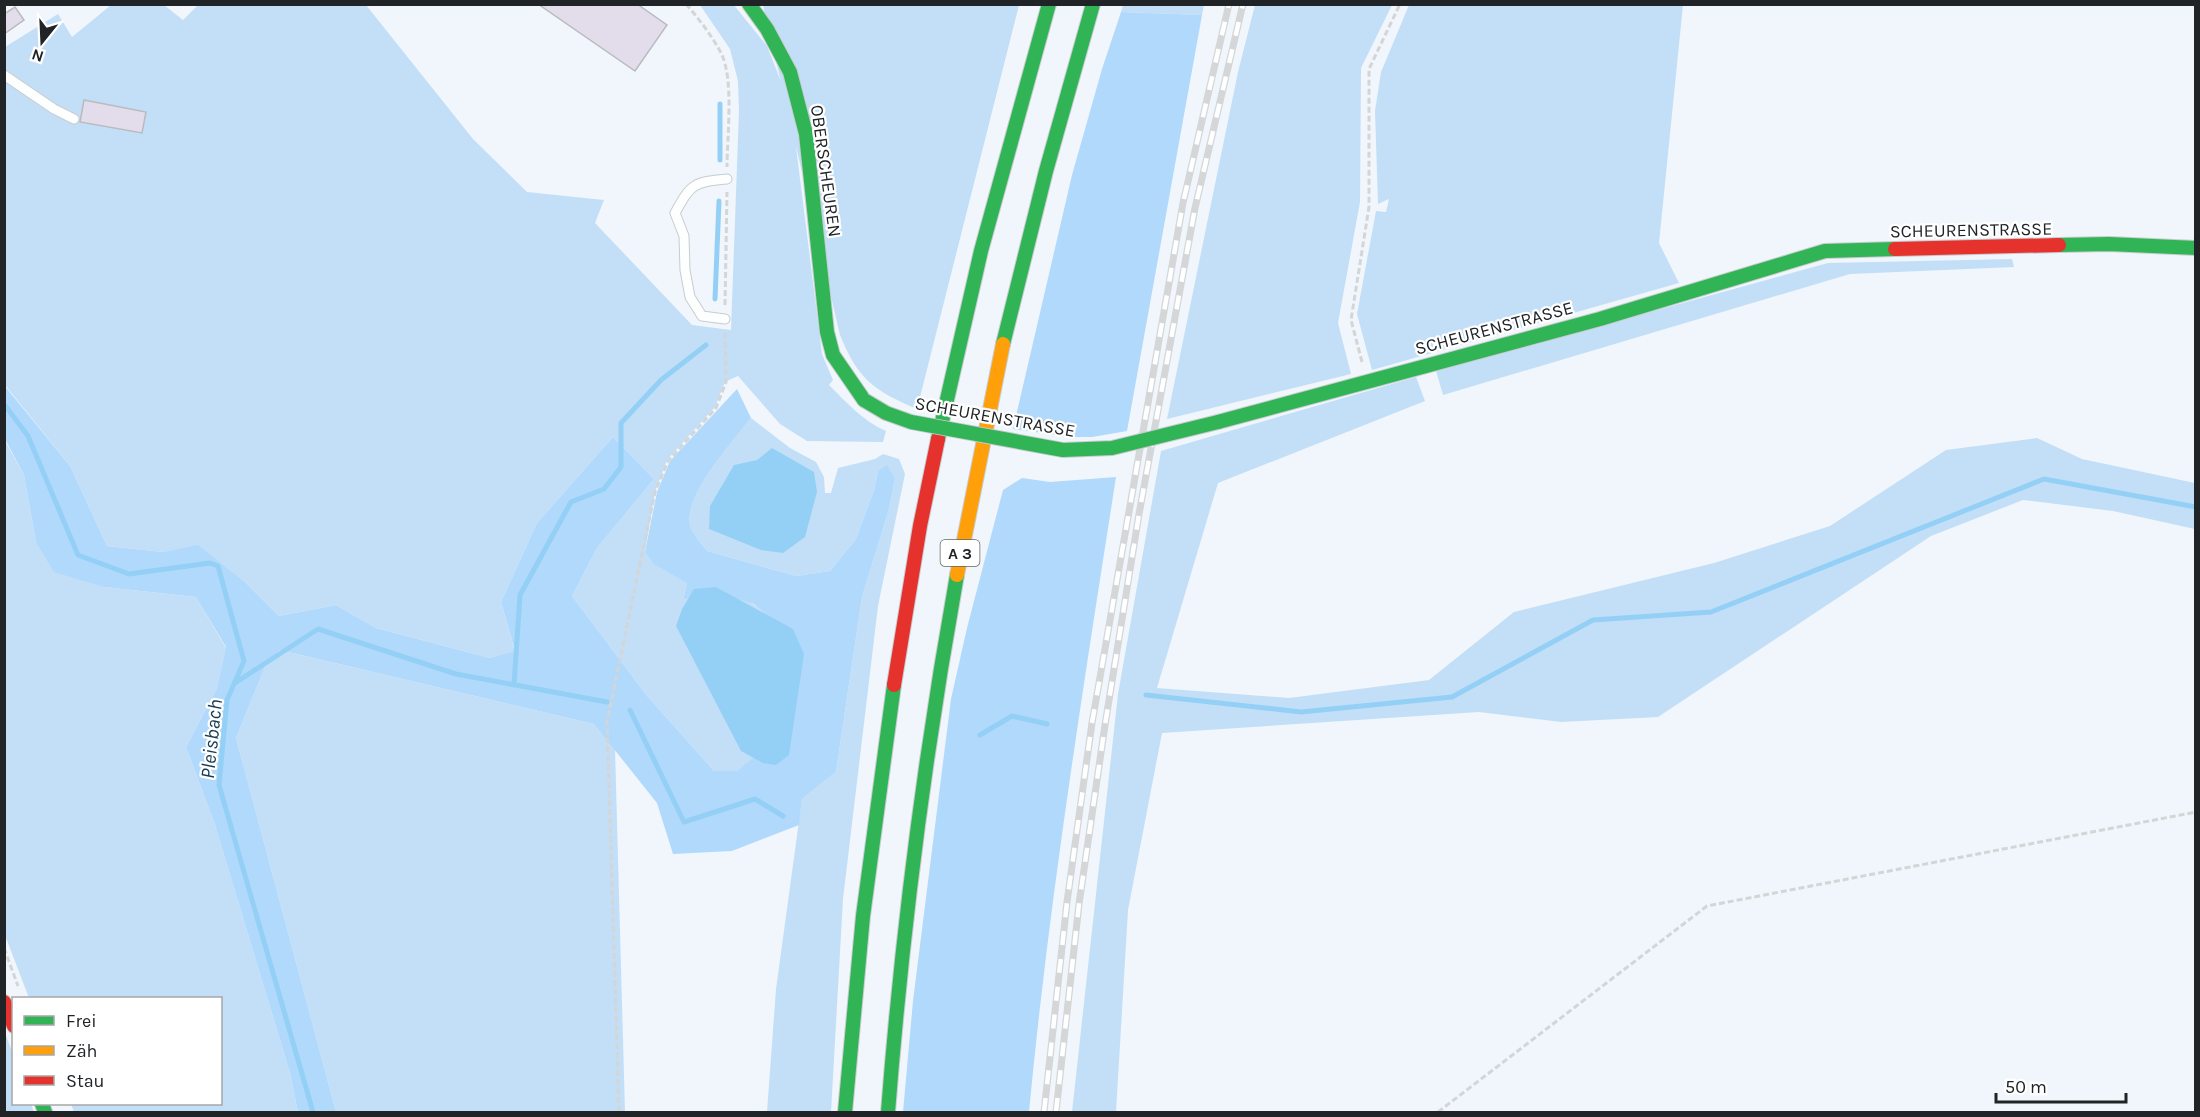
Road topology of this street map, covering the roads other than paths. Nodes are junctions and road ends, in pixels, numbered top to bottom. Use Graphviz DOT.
graph roads {
  1 [pos="749,4"];
  2 [pos="1049,4"];
  3 [pos="1093,4"];
  4 [pos="4,75"];
  5 [pos="74,119"];
  6 [pos="727,179"];
  7 [pos="2196,248"];
  8 [pos="725,318"];
  9 [pos="833,355"];
  10 [pos="4,1002"];
  11 [pos="12,1021"];
  12 [pos="845,1113"];
  13 [pos="888,1113"];
  1 -- 9 [label="main road, OBERSCHEUREN"];
  2 -- 12 [label="main road, A 3"];
  3 -- 13 [label="main road, A 3"];
  4 -- 5 [label="lane"];
  6 -- 8 [label="lane"];
  7 -- 9 [label="main road, SCHEURENSTRASSE, bridge"];
  10 -- 11 [label="main road"];
}
